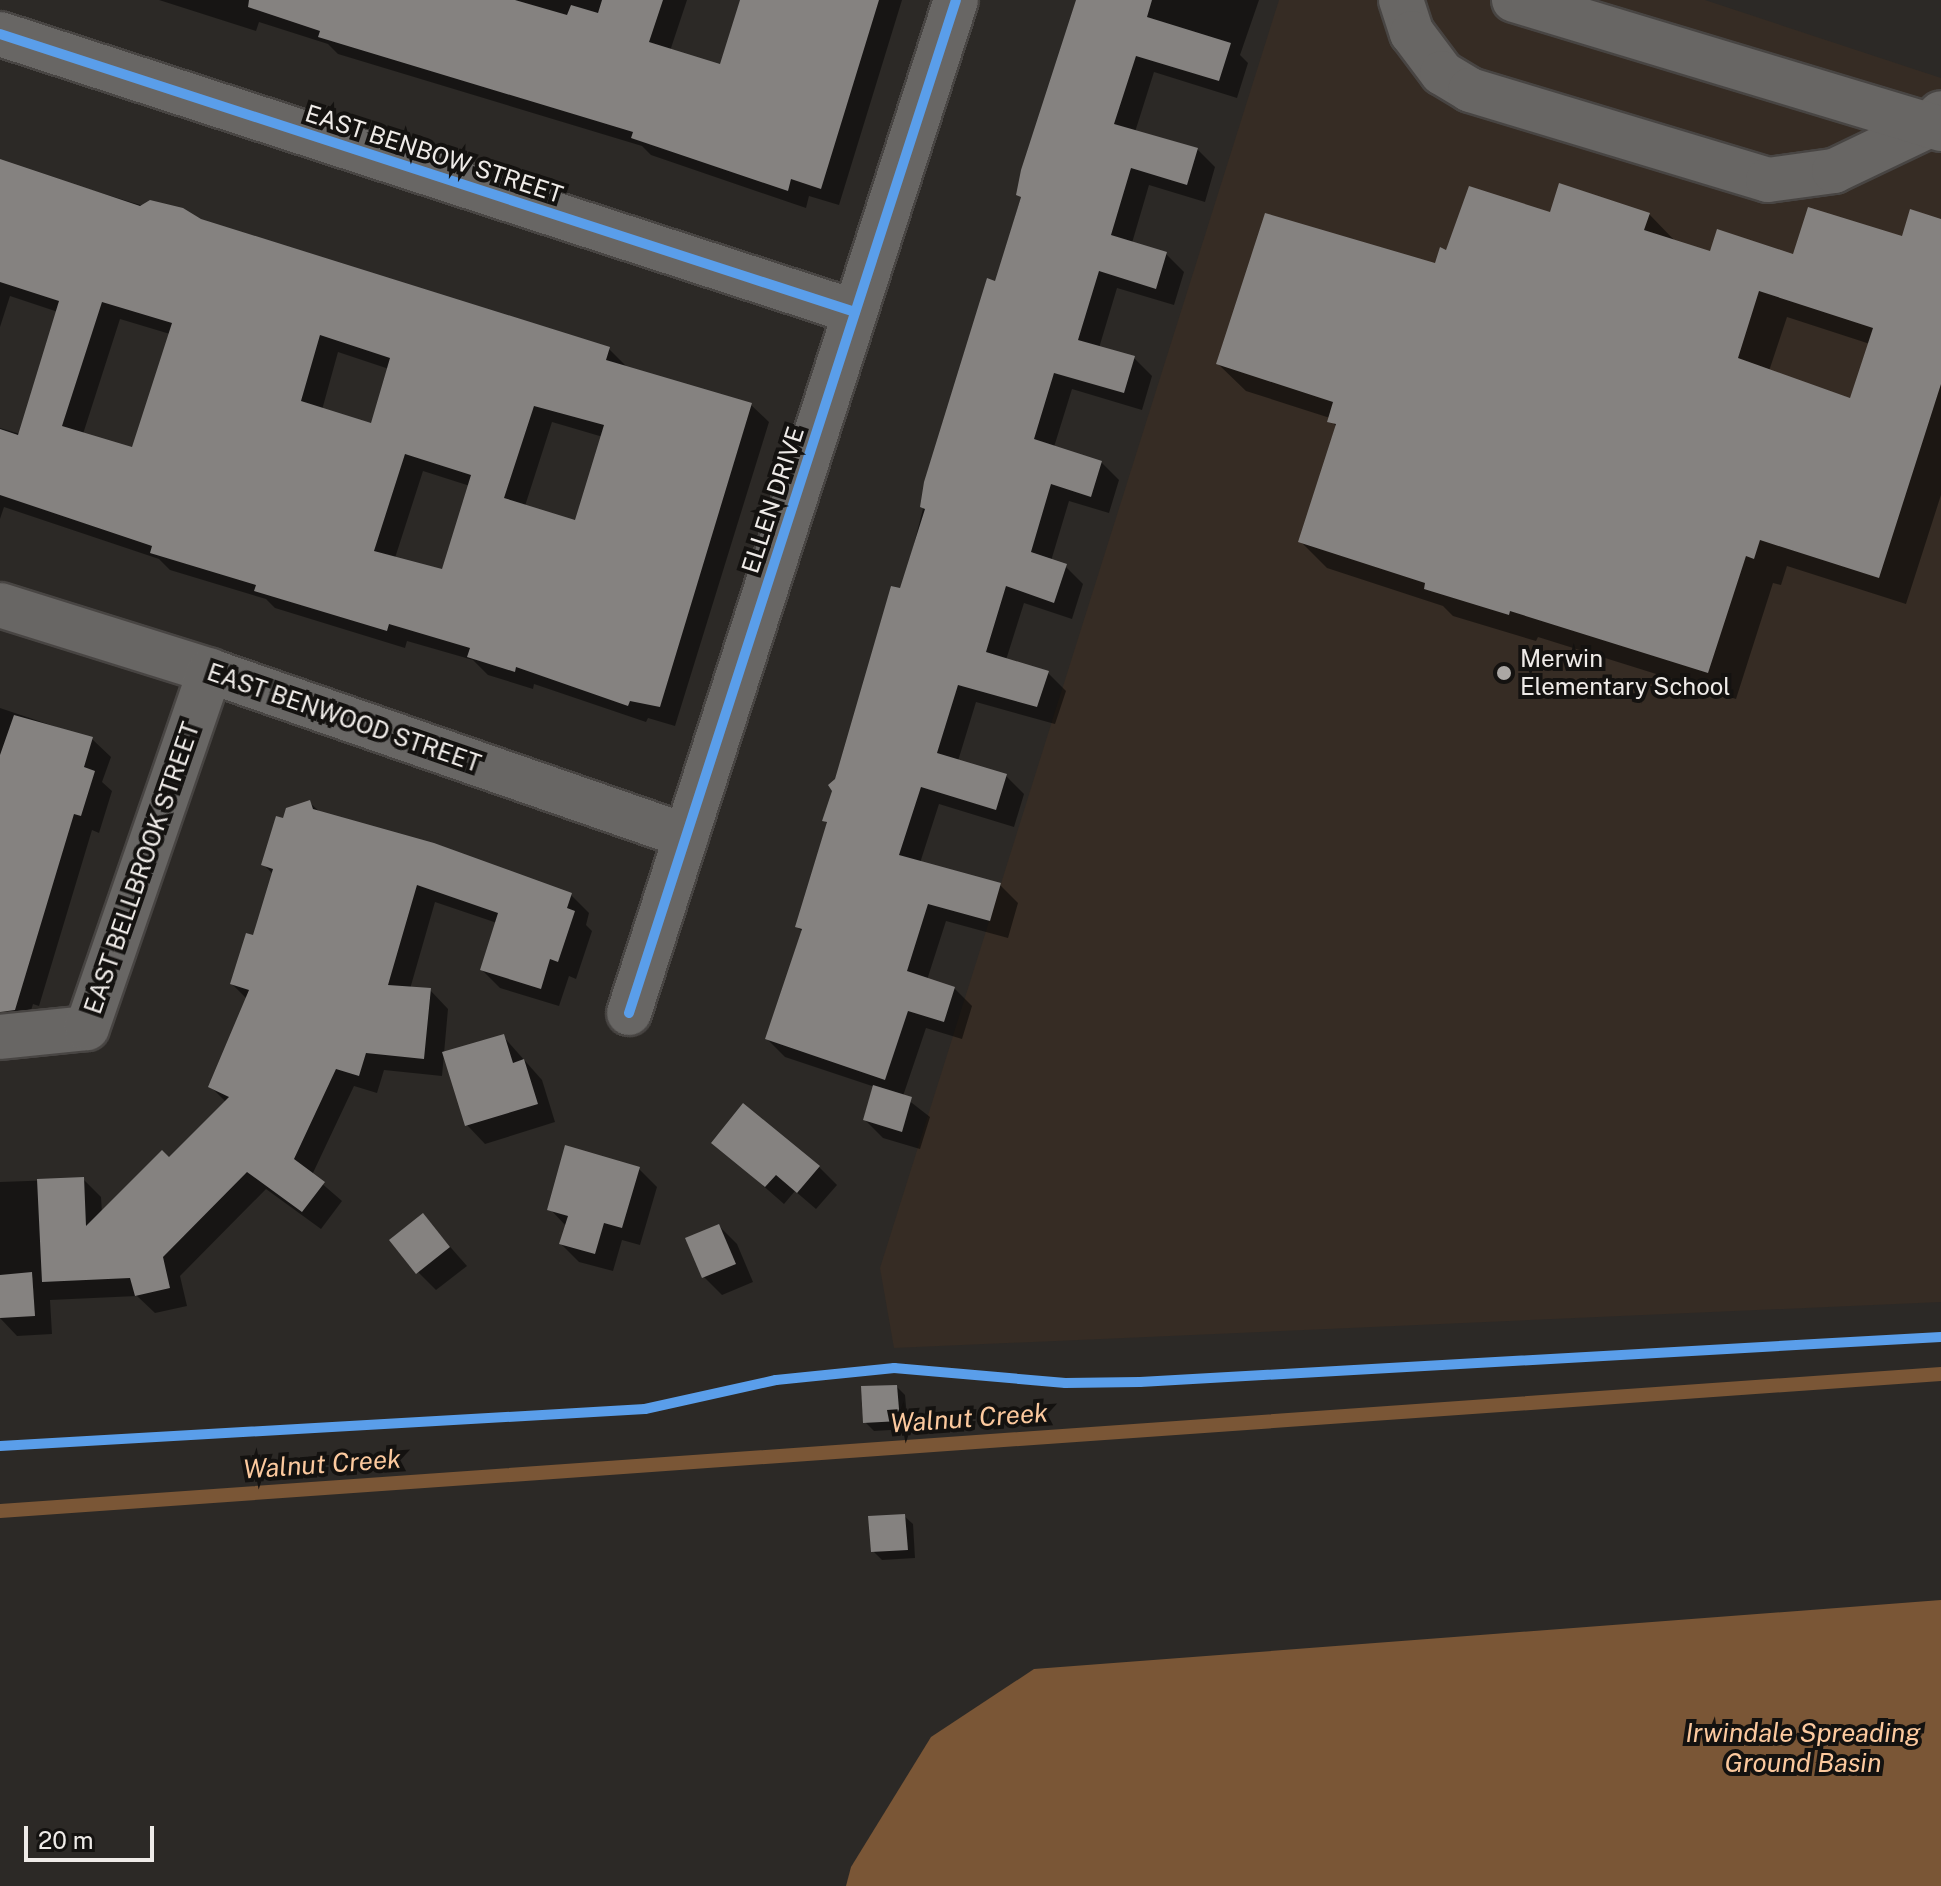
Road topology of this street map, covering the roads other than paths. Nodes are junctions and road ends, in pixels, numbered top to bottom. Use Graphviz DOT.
graph roads {
  1 [pos="956,0"];
  2 [pos="1401,0"];
  3 [pos="1514,0"];
  4 [pos="0,34"];
  5 [pos="1937,123"];
  6 [pos="855,312"];
  7 [pos="0,605"];
  8 [pos="210,671"];
  9 [pos="686,836"];
  10 [pos="629,1013"];
  11 [pos="0,1037"];
  1 -- 6 [label="street, ELLEN DRIVE"];
  2 -- 5 [label="street"];
  3 -- 5 [label="street"];
  4 -- 6 [label="street, EAST BENBOW STREET"];
  6 -- 9 [label="street, ELLEN DRIVE"];
  7 -- 8 [label="street, EAST BENWOOD STREET"];
  8 -- 9 [label="street, EAST BENWOOD STREET"];
  8 -- 11 [label="street, EAST BELLBROOK STREET"];
  9 -- 10 [label="street, ELLEN DRIVE"];
}
